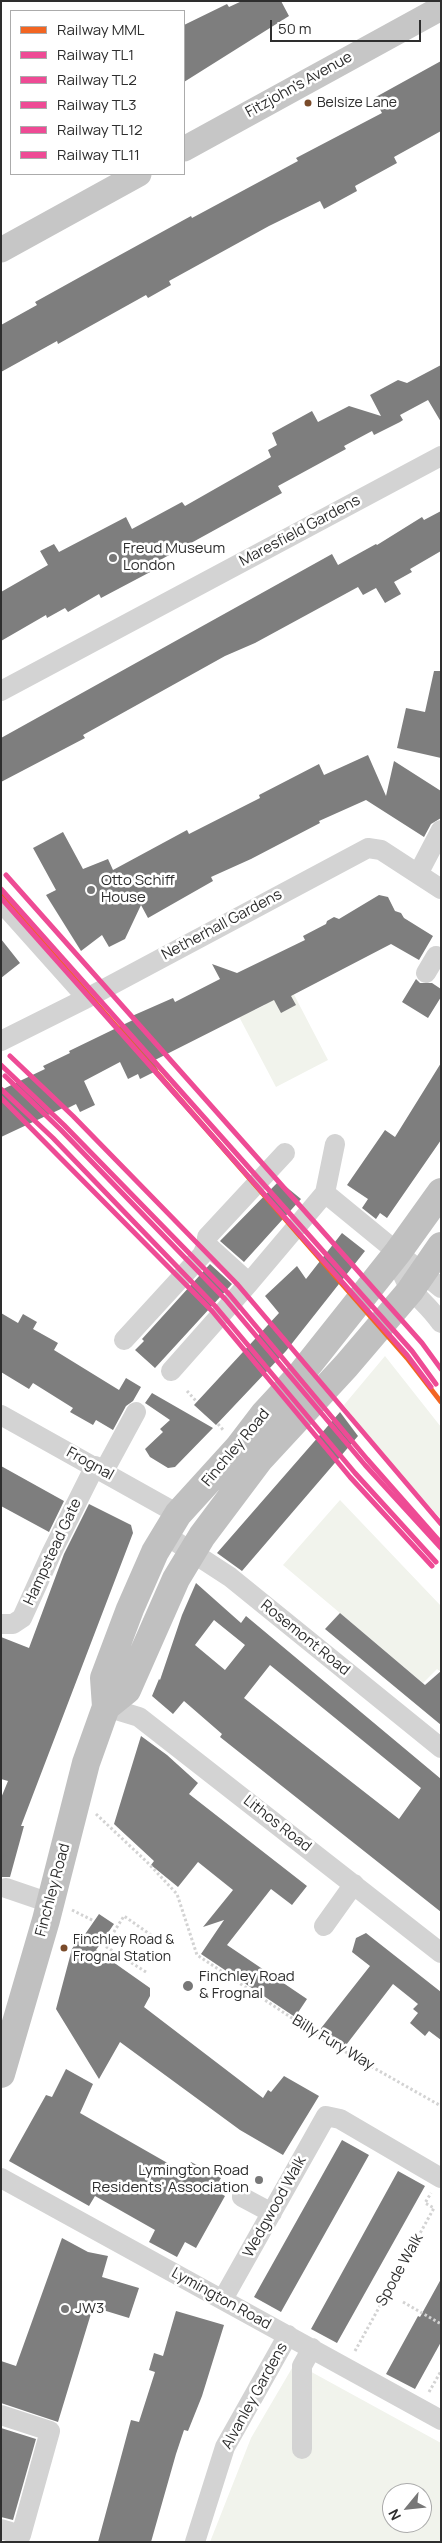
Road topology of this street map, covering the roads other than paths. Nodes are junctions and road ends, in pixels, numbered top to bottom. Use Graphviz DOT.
graph roads {
  1 [pos="441,8"];
  2 [pos="185,148"];
  3 [pos="137,175"];
  4 [pos="1,250"];
  5 [pos="441,456"];
  6 [pos="1,691"];
  7 [pos="441,830"];
  8 [pos="418,874"];
  9 [pos="441,889"];
  10 [pos="1,902"];
  11 [pos="441,959"];
  12 [pos="426,973"];
  13 [pos="87,998"];
  14 [pos="1,1041"];
  15 [pos="335,1144"];
  16 [pos="285,1153"];
  17 [pos="325,1192"];
  18 [pos="441,1192"];
  19 [pos="207,1245"];
  20 [pos="441,1246"];
  21 [pos="398,1252"];
  22 [pos="249,1283"];
  23 [pos="425,1284"];
  24 [pos="441,1323"];
  25 [pos="124,1340"];
  26 [pos="170,1371"];
  27 [pos="136,1412"];
  28 [pos="1,1415"];
  29 [pos="100,1469"];
  30 [pos="171,1524"];
  31 [pos="191,1552"];
  32 [pos="1,1624"];
  33 [pos="106,1707"];
  34 [pos="441,1748"];
  35 [pos="354,1884"];
  36 [pos="6,1888"];
  37 [pos="50,1903"];
  38 [pos="324,1926"];
  39 [pos="441,1953"];
  40 [pos="1,2074"];
  41 [pos="440,2177"];
  42 [pos="1,2178"];
  43 [pos="242,2197"];
  44 [pos="272,2213"];
  45 [pos="223,2299"];
  46 [pos="288,2336"];
  47 [pos="312,2348"];
  48 [pos="1,2415"];
  49 [pos="441,2420"];
  50 [pos="302,2449"];
  51 [pos="1,2529"];
  52 [pos="195,2542"];
  1 -- 2 [label="main road, Fitzjohn's Avenue"];
  3 -- 4 [label="main road"];
  5 -- 6 [label="street, Maresfield Gardens"];
  7 -- 8 [label="street"];
  8 -- 9 [label="street, Netherhall Gardens"];
  8 -- 13 [label="street, Netherhall Gardens"];
  10 -- 13 [label="street"];
  11 -- 12 [label="street"];
  13 -- 14 [label="street, Netherhall Gardens"];
  15 -- 17 [label="street"];
  16 -- 19 [label="street"];
  17 -- 21 [label="street"];
  17 -- 22 [label="street"];
  18 -- 21 [label="highway, Finchley Road"];
  19 -- 22 [label="street"];
  19 -- 25 [label="street"];
  20 -- 23 [label="highway, Finchley Road"];
  21 -- 23 [label="street"];
  21 -- 30 [label="highway, Finchley Road"];
  22 -- 26 [label="street"];
  23 -- 24 [label="street"];
  23 -- 31 [label="highway, Finchley Road"];
  27 -- 29 [label="street, Hampstead Gate"];
  28 -- 29 [label="street, Frognal"];
  29 -- 30 [label="street, Frognal"];
  29 -- 32 [label="street, Hampstead Gate"];
  30 -- 31 [label="street, Rosemont Road"];
  30 -- 33 [label="highway, Finchley Road"];
  31 -- 33 [label="highway, Finchley Road"];
  31 -- 34 [label="street, Rosemont Road"];
  33 -- 35 [label="street, Lithos Road"];
  33 -- 37 [label="highway, Finchley Road"];
  35 -- 38 [label="street"];
  35 -- 39 [label="street, Lithos Road"];
  36 -- 37 [label="street"];
  37 -- 40 [label="highway, Finchley Road"];
  41 -- 44 [label="street, Wedgwood Walk"];
  42 -- 45 [label="street, Lymington Road"];
  43 -- 44 [label="street"];
  44 -- 45 [label="street, Wedgwood Walk"];
  45 -- 46 [label="street, Lymington Road"];
  46 -- 47 [label="street, Lymington Road"];
  46 -- 52 [label="street, Alvanley Gardens"];
  47 -- 49 [label="street, Lymington Road"];
  47 -- 50 [label="street"];
  48 -- 51 [label="street"];
}
